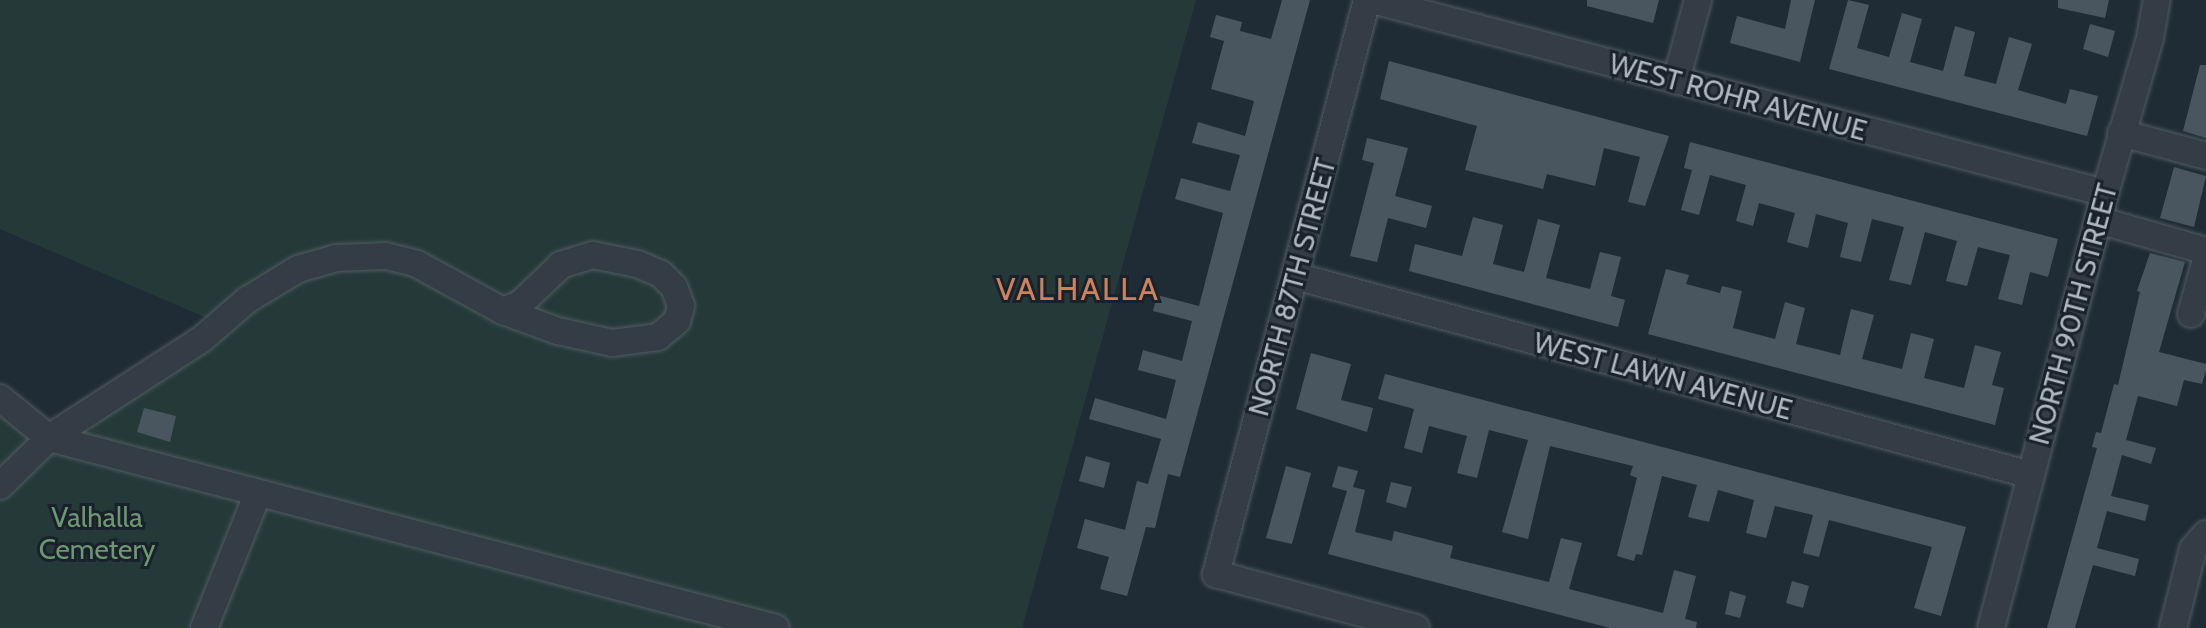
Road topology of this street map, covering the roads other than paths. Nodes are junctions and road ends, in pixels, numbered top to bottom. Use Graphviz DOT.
graph roads {
  1 [pos="1370,0"];
  2 [pos="1698,0"];
  3 [pos="2157,0"];
  4 [pos="1676,81"];
  5 [pos="2121,133"];
  6 [pos="2206,156"];
  7 [pos="2105,193"];
  8 [pos="2098,220"];
  9 [pos="2206,251"];
  10 [pos="2206,260"];
  11 [pos="1295,276"];
  12 [pos="503,311"];
  13 [pos="2191,314"];
  14 [pos="0,398"];
  15 [pos="49,438"];
  16 [pos="2031,475"];
  17 [pos="0,486"];
  18 [pos="258,493"];
  19 [pos="2206,534"];
  20 [pos="204,628"];
  21 [pos="776,628"];
  22 [pos="1416,628"];
  23 [pos="1991,628"];
  24 [pos="2173,628"];
  1 -- 4 [label="street, WEST ROHR AVENUE"];
  1 -- 11 [label="street, NORTH 87TH STREET"];
  2 -- 4 [label="street"];
  3 -- 5 [label="street, NORTH 90TH STREET"];
  4 -- 7 [label="street, WEST ROHR AVENUE"];
  5 -- 6 [label="street"];
  5 -- 7 [label="street, NORTH 90TH STREET"];
  7 -- 8 [label="street, NORTH 90TH STREET"];
  8 -- 9 [label="street"];
  8 -- 16 [label="street, NORTH 90TH STREET"];
  10 -- 13 [label="street"];
  11 -- 16 [label="street, WEST LAWN AVENUE"];
  11 -- 22 [label="street, NORTH 87TH STREET"];
  12 -- 12 [label="street"];
  12 -- 15 [label="street"];
  14 -- 15 [label="street"];
  15 -- 17 [label="street"];
  15 -- 18 [label="street"];
  16 -- 23 [label="street, NORTH 90TH STREET"];
  18 -- 20 [label="street"];
  18 -- 21 [label="street"];
  19 -- 24 [label="street"];
}
